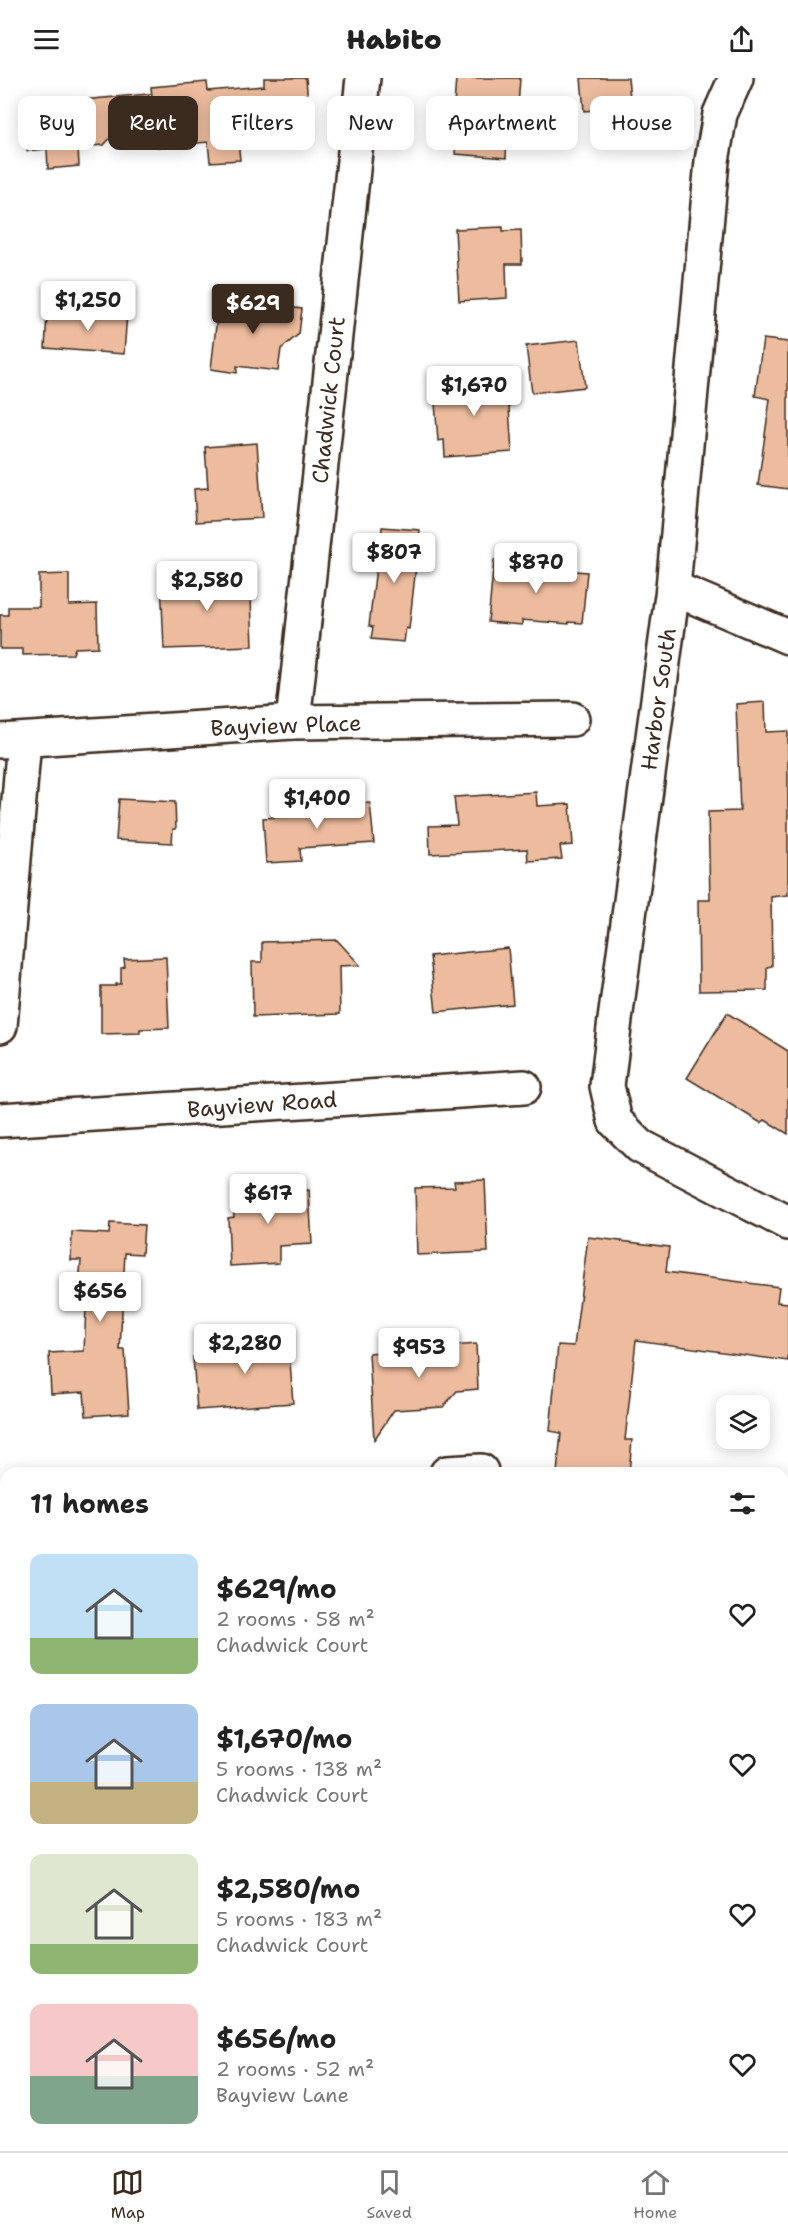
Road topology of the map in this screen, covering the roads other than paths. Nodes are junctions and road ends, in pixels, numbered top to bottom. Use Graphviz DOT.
graph roads {
  1 [pos="363,78"];
  2 [pos="736,78"];
  3 [pos="673,588"];
  4 [pos="788,637"];
  5 [pos="572,718"];
  6 [pos="293,722"];
  7 [pos="12,741"];
  8 [pos="0,1026"];
  9 [pos="524,1087"];
  10 [pos="0,1120"];
  11 [pos="788,1223"];
  1 -- 6 [label="street, Chadwick Court"];
  2 -- 3 [label="street, Harbor South"];
  3 -- 4 [label="street"];
  3 -- 11 [label="street, Harbor South"];
  5 -- 6 [label="street, Bayview Place"];
  6 -- 7 [label="street, Bayview Place"];
  7 -- 8 [label="street"];
  9 -- 10 [label="street, Bayview Road"];
}
